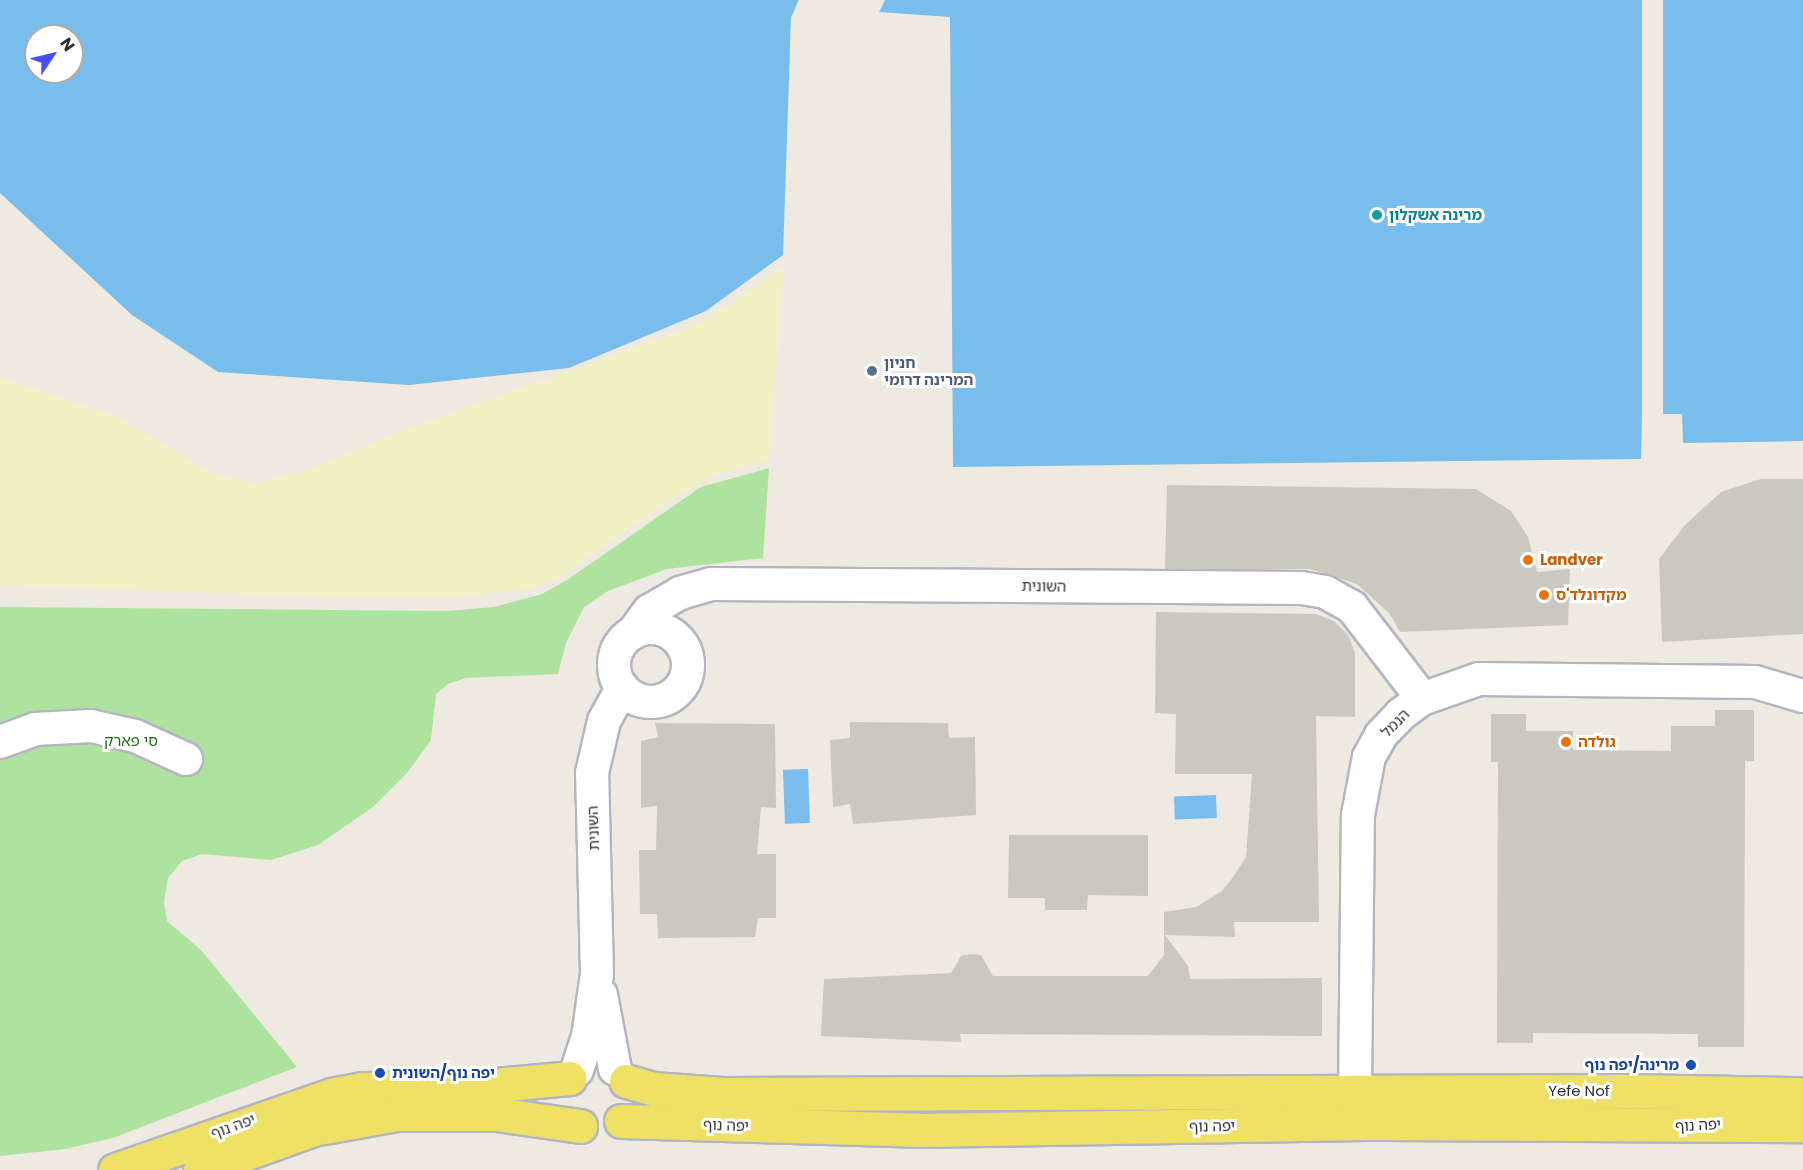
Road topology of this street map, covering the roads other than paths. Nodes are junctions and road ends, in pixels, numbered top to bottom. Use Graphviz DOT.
graph roads {
  1 [pos="633,633"];
  2 [pos="622,688"];
  3 [pos="1803,696"];
  4 [pos="1422,698"];
  5 [pos="0,742"];
  6 [pos="186,759"];
  7 [pos="597,974"];
  8 [pos="574,1074"];
  9 [pos="621,1075"];
  10 [pos="1355,1092"];
  11 [pos="1803,1094"];
  12 [pos="621,1121"];
  13 [pos="1383,1123"];
  14 [pos="1803,1125"];
  15 [pos="580,1126"];
  16 [pos="115,1170"];
  17 [pos="200,1170"];
  1 -- 2 [label="street, השונית"];
  1 -- 2 [label="street"];
  1 -- 4 [label="street, השונית"];
  2 -- 7 [label="street, השונית"];
  3 -- 4 [label="street, הנמל"];
  4 -- 10 [label="street, הנמל"];
  5 -- 6 [label="street"];
  7 -- 8 [label="street, השונית"];
  7 -- 9 [label="street, השונית"];
  8 -- 9 [label="main road"];
  8 -- 15 [label="main road"];
  8 -- 16 [label="main road, יפה נוף"];
  9 -- 10 [label="main road, יפה נוף"];
  9 -- 12 [label="main road"];
  10 -- 11 [label="main road, Yefe Nof"];
  10 -- 13 [label="street"];
  12 -- 13 [label="main road, יפה נוף"];
  12 -- 15 [label="main road"];
  13 -- 14 [label="main road, יפה נוף"];
  15 -- 17 [label="main road, יפה נוף"];
}
